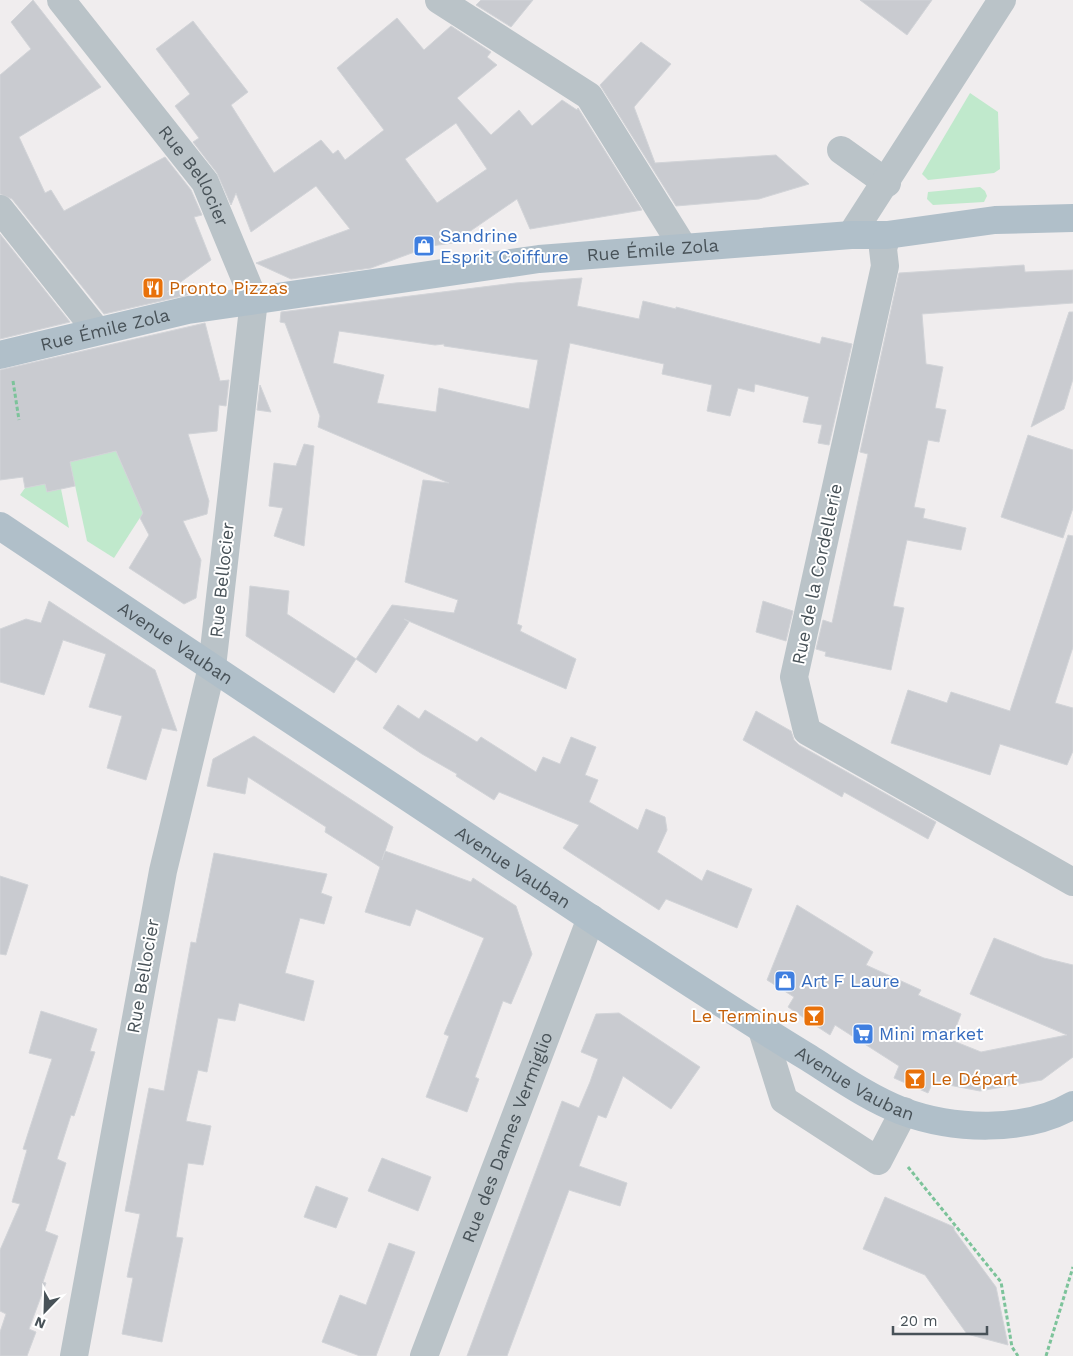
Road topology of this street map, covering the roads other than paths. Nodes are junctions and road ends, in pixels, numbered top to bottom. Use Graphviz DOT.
graph roads {
  1 [pos="61,0"];
  2 [pos="439,0"];
  3 [pos="1002,0"];
  4 [pos="841,150"];
  5 [pos="886,183"];
  6 [pos="0,209"];
  7 [pos="1073,218"];
  8 [pos="851,235"];
  9 [pos="886,235"];
  10 [pos="683,247"];
  11 [pos="254,300"];
  12 [pos="97,331"];
  13 [pos="4,354"];
  14 [pos="0,526"];
  15 [pos="212,667"];
  16 [pos="1073,882"];
  17 [pos="591,918"];
  18 [pos="762,1030"];
  19 [pos="1064,1110"];
  20 [pos="904,1112"];
  21 [pos="74,1356"];
  22 [pos="424,1356"];
  1 -- 11 [label="street, Rue Bellocier"];
  2 -- 10 [label="street"];
  3 -- 5 [label="street"];
  4 -- 5 [label="street"];
  5 -- 8 [label="street"];
  6 -- 12 [label="street"];
  7 -- 9 [label="main road, Rue Émile Zola"];
  8 -- 9 [label="main road, Rue Émile Zola"];
  8 -- 10 [label="main road, Rue Émile Zola"];
  9 -- 16 [label="street, Rue de la Cordellerie"];
  10 -- 11 [label="main road, Rue Émile Zola"];
  11 -- 12 [label="main road, Rue Émile Zola"];
  11 -- 15 [label="street, Rue Bellocier"];
  12 -- 13 [label="main road, Rue Émile Zola"];
  14 -- 15 [label="main road, Avenue Vauban"];
  15 -- 17 [label="main road, Avenue Vauban"];
  15 -- 21 [label="street, Rue Bellocier"];
  17 -- 18 [label="main road, Avenue Vauban"];
  17 -- 22 [label="street, Rue des Dames Vermiglio"];
  18 -- 20 [label="main road, Avenue Vauban"];
  18 -- 20 [label="street"];
  19 -- 20 [label="main road, Avenue Vauban"];
}
